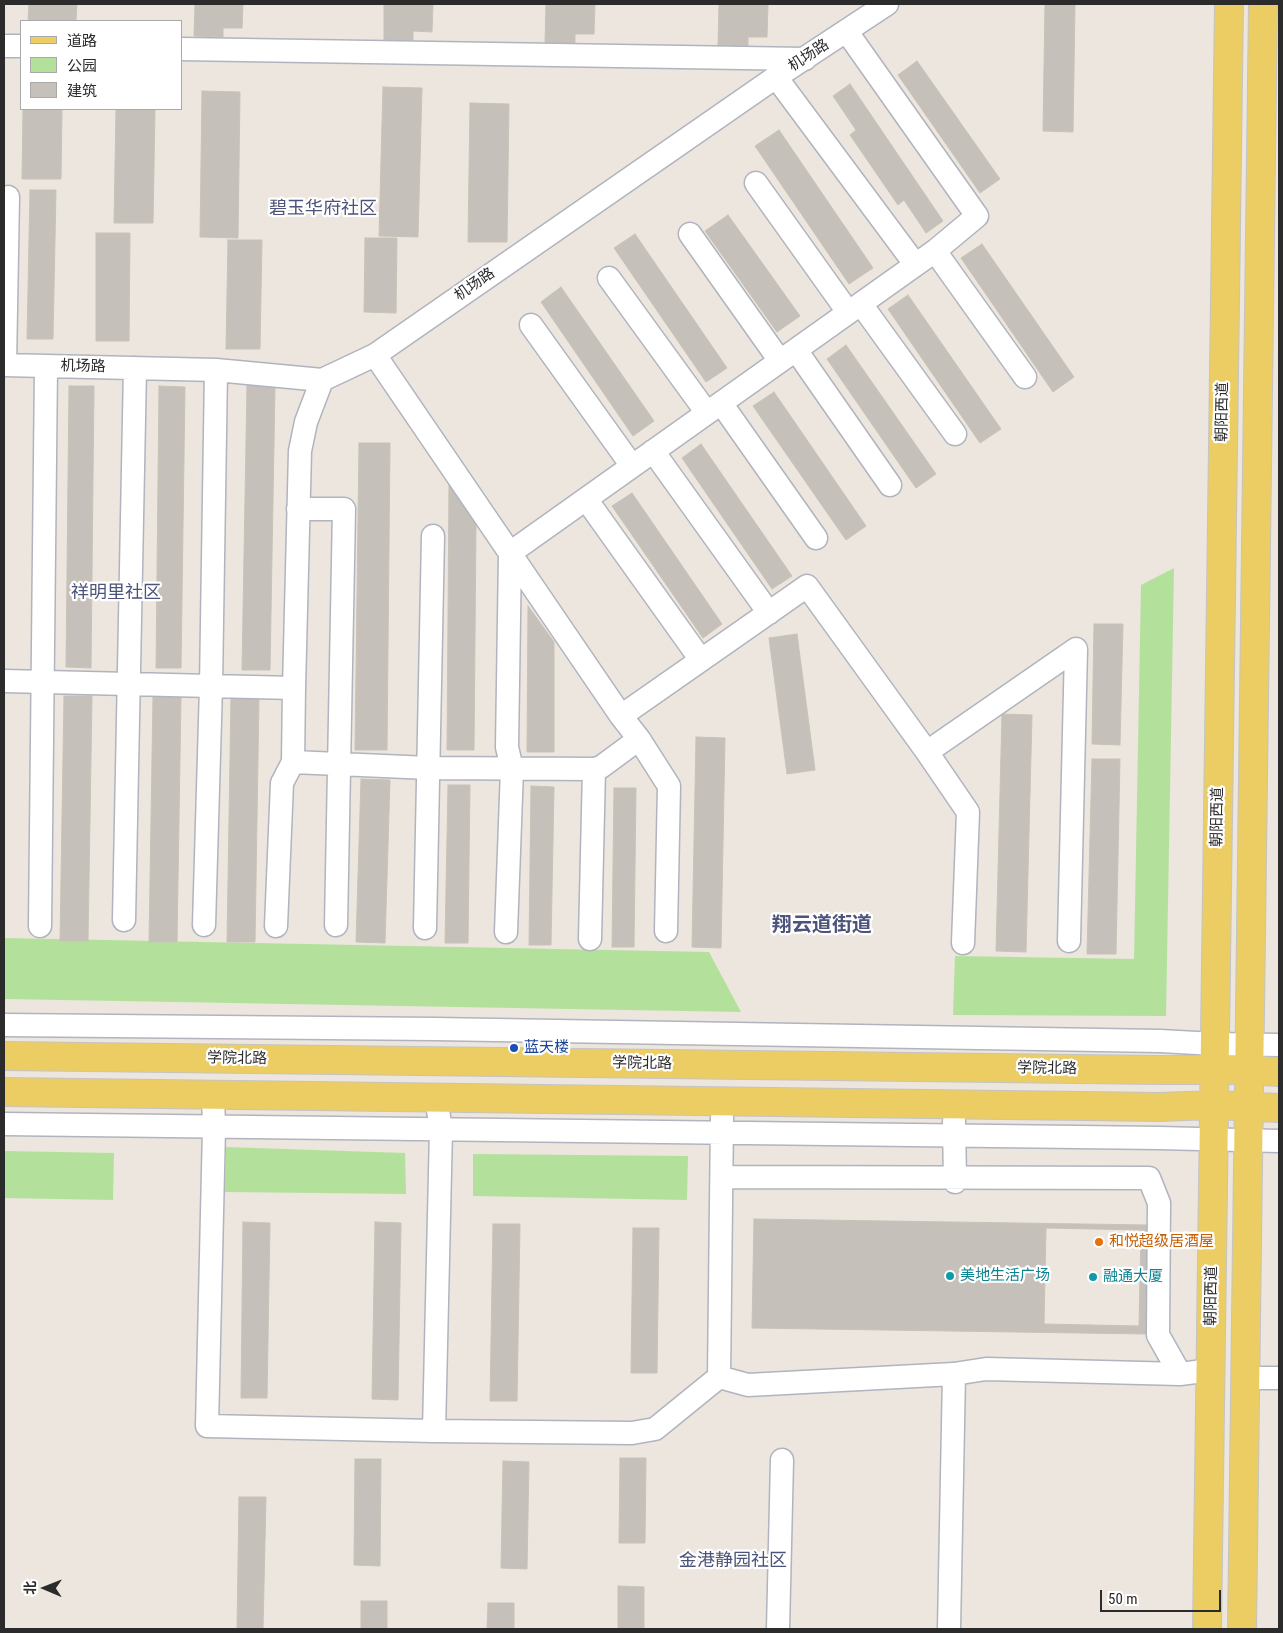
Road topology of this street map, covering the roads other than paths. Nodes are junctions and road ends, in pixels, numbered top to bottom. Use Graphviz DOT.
graph roads {
  1 [pos="887,4"];
  2 [pos="1229,4"];
  3 [pos="1263,4"];
  4 [pos="847,32"];
  5 [pos="4,46"];
  6 [pos="20,46"];
  7 [pos="182,49"];
  8 [pos="804,59"];
  9 [pos="776,77"];
  10 [pos="756,183"];
  11 [pos="8,198"];
  12 [pos="690,234"];
  13 [pos="935,251"];
  14 [pos="915,264"];
  15 [pos="610,278"];
  16 [pos="854,308"];
  17 [pos="531,325"];
  18 [pos="375,355"];
  19 [pos="788,356"];
  20 [pos="4,365"];
  21 [pos="46,366"];
  22 [pos="135,368"];
  23 [pos="216,370"];
  24 [pos="1025,377"];
  25 [pos="322,380"];
  26 [pos="714,408"];
  27 [pos="955,434"];
  28 [pos="653,451"];
  29 [pos="632,466"];
  30 [pos="890,484"];
  31 [pos="586,499"];
  32 [pos="298,509"];
  33 [pos="433,536"];
  34 [pos="816,538"];
  35 [pos="510,553"];
  36 [pos="769,613"];
  37 [pos="701,660"];
  38 [pos="4,681"];
  39 [pos="43,682"];
  40 [pos="128,684"];
  41 [pos="211,686"];
  42 [pos="294,688"];
  43 [pos="621,716"];
  44 [pos="639,739"];
  45 [pos="927,752"];
  46 [pos="292,762"];
  47 [pos="339,765"];
  48 [pos="428,768"];
  49 [pos="512,768"];
  50 [pos="594,769"];
  51 [pos="124,920"];
  52 [pos="204,925"];
  53 [pos="336,925"];
  54 [pos="40,926"];
  55 [pos="276,926"];
  56 [pos="425,928"];
  57 [pos="666,931"];
  58 [pos="506,932"];
  59 [pos="590,939"];
  60 [pos="1070,941"];
  61 [pos="963,943"];
  62 [pos="4,1025"];
  63 [pos="435,1029"];
  64 [pos="1279,1045"];
  65 [pos="4,1056"];
  66 [pos="1215,1057"];
  67 [pos="1248,1057"];
  68 [pos="438,1062"];
  69 [pos="1279,1072"];
  70 [pos="4,1092"];
  71 [pos="213,1095"];
  72 [pos="436,1098"];
  73 [pos="722,1102"];
  74 [pos="954,1104"];
  75 [pos="1215,1105"];
  76 [pos="1248,1107"];
  77 [pos="1279,1108"];
  78 [pos="4,1124"];
  79 [pos="214,1128"];
  80 [pos="441,1129"];
  81 [pos="722,1132"];
  82 [pos="954,1135"];
  83 [pos="1214,1139"];
  84 [pos="1248,1140"];
  85 [pos="1279,1141"];
  86 [pos="721,1179"];
  87 [pos="955,1179"];
  88 [pos="1211,1370"];
  89 [pos="1279,1371"];
  90 [pos="954,1374"];
  91 [pos="1180,1374"];
  92 [pos="1245,1374"];
  93 [pos="719,1377"];
  94 [pos="1279,1378"];
  95 [pos="434,1431"];
  96 [pos="782,1460"];
  97 [pos="778,1629"];
  98 [pos="949,1629"];
  99 [pos="1207,1629"];
  100 [pos="1242,1629"];
  1 -- 4 [label="street, 机场路"];
  2 -- 66 [label="main road, 朝阳西道"];
  3 -- 67 [label="main road"];
  4 -- 8 [label="street, 机场路"];
  4 -- 13 [label="street"];
  5 -- 6 [label="street"];
  7 -- 8 [label="street"];
  8 -- 9 [label="street, 机场路"];
  9 -- 14 [label="street"];
  9 -- 18 [label="street, 机场路"];
  10 -- 16 [label="street"];
  11 -- 20 [label="street"];
  12 -- 19 [label="street"];
  13 -- 14 [label="street"];
  13 -- 24 [label="street"];
  14 -- 16 [label="street"];
  15 -- 26 [label="street"];
  16 -- 19 [label="street"];
  16 -- 27 [label="street"];
  17 -- 29 [label="street"];
  18 -- 25 [label="street, 机场路"];
  18 -- 35 [label="street"];
  19 -- 26 [label="street"];
  19 -- 30 [label="street"];
  20 -- 21 [label="street, 机场路"];
  21 -- 22 [label="street, 机场路"];
  21 -- 39 [label="street"];
  22 -- 23 [label="street, 机场路"];
  22 -- 40 [label="street"];
  23 -- 25 [label="street, 机场路"];
  23 -- 41 [label="street"];
  25 -- 32 [label="street"];
  26 -- 28 [label="street"];
  26 -- 34 [label="street"];
  28 -- 29 [label="street"];
  28 -- 36 [label="street"];
  29 -- 31 [label="street"];
  31 -- 35 [label="street"];
  31 -- 37 [label="street"];
  32 -- 42 [label="street"];
  32 -- 47 [label="street"];
  33 -- 48 [label="street"];
  35 -- 43 [label="street"];
  35 -- 49 [label="street"];
  36 -- 37 [label="street"];
  36 -- 45 [label="street"];
  37 -- 43 [label="street"];
  38 -- 39 [label="street"];
  39 -- 40 [label="street"];
  39 -- 54 [label="street"];
  40 -- 41 [label="street"];
  40 -- 51 [label="street"];
  41 -- 42 [label="street"];
  41 -- 52 [label="street"];
  42 -- 46 [label="street"];
  43 -- 44 [label="street"];
  44 -- 50 [label="street"];
  44 -- 57 [label="street"];
  45 -- 60 [label="street"];
  45 -- 61 [label="street"];
  46 -- 47 [label="street"];
  46 -- 55 [label="street"];
  47 -- 48 [label="street"];
  47 -- 53 [label="street"];
  48 -- 49 [label="street"];
  48 -- 56 [label="street"];
  49 -- 50 [label="street"];
  49 -- 58 [label="street"];
  50 -- 59 [label="street"];
  62 -- 63 [label="street"];
  63 -- 66 [label="street"];
  63 -- 68 [label="street"];
  64 -- 67 [label="street"];
  65 -- 68 [label="main road, 学院北路"];
  66 -- 67 [label="main road, 学院北路"];
  66 -- 68 [label="main road, 学院北路"];
  66 -- 75 [label="main road, 朝阳西道"];
  67 -- 69 [label="main road, 学院北路"];
  67 -- 76 [label="main road"];
  68 -- 72 [label="main road"];
  70 -- 71 [label="main road"];
  71 -- 72 [label="main road"];
  71 -- 79 [label="street"];
  72 -- 73 [label="main road"];
  72 -- 80 [label="street"];
  73 -- 74 [label="main road"];
  73 -- 81 [label="street"];
  74 -- 75 [label="main road"];
  74 -- 82 [label="street"];
  75 -- 76 [label="main road"];
  75 -- 83 [label="main road, 朝阳西道"];
  76 -- 77 [label="main road"];
  76 -- 84 [label="main road"];
  78 -- 79 [label="street"];
  79 -- 80 [label="street"];
  79 -- 95 [label="street"];
  80 -- 81 [label="street"];
  80 -- 95 [label="street"];
  81 -- 82 [label="street"];
  81 -- 86 [label="street"];
  82 -- 83 [label="street"];
  82 -- 87 [label="street"];
  83 -- 84 [label="street"];
  83 -- 88 [label="main road, 朝阳西道"];
  84 -- 85 [label="street"];
  84 -- 92 [label="main road"];
  86 -- 87 [label="street"];
  86 -- 93 [label="street"];
  87 -- 91 [label="street"];
  88 -- 91 [label="street"];
  88 -- 99 [label="main road, 朝阳西道"];
  89 -- 92 [label="street"];
  90 -- 91 [label="street"];
  90 -- 93 [label="street"];
  90 -- 98 [label="street"];
  92 -- 94 [label="street"];
  92 -- 100 [label="main road"];
  93 -- 95 [label="street"];
  96 -- 97 [label="street"];
}
